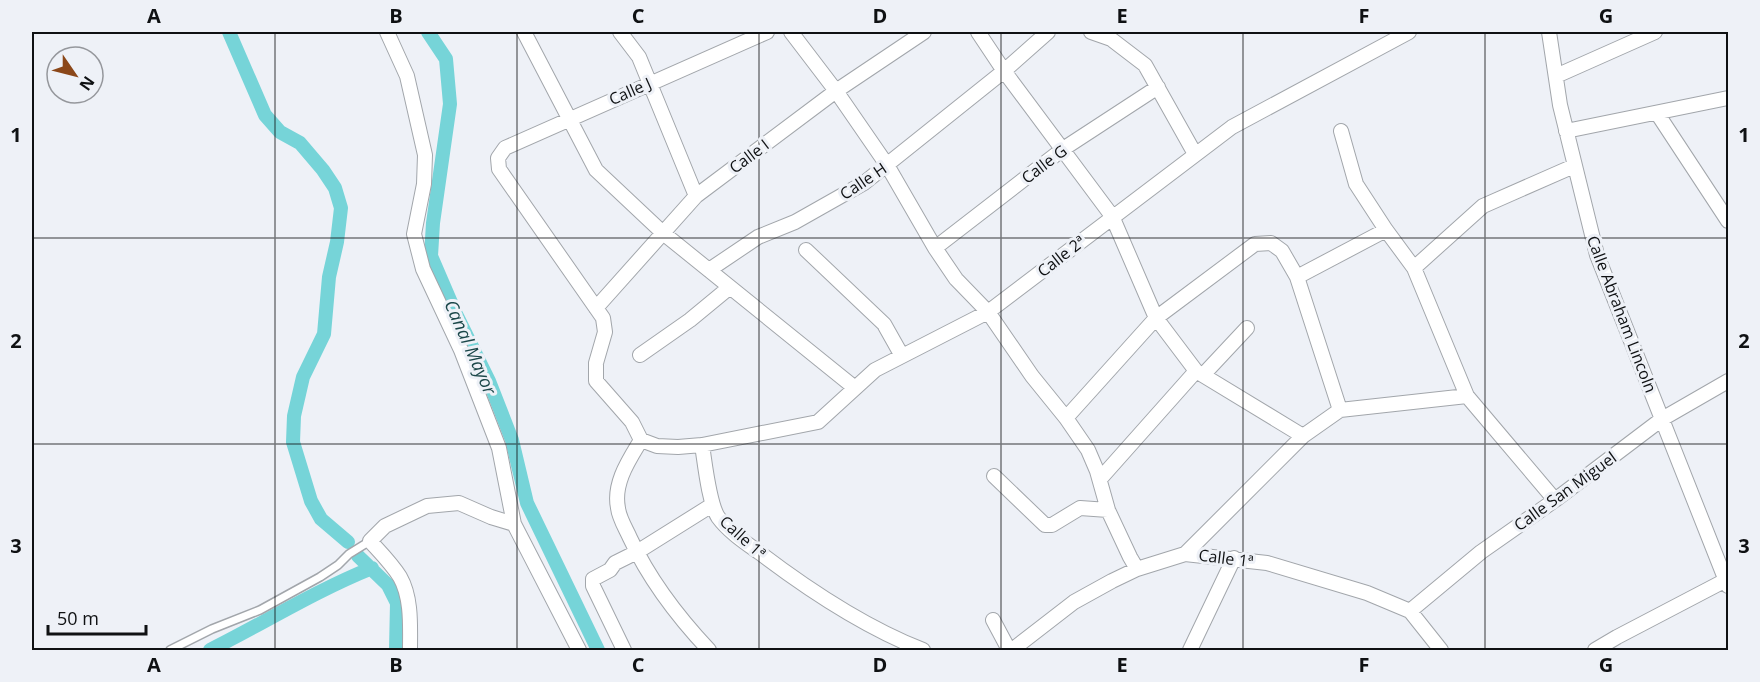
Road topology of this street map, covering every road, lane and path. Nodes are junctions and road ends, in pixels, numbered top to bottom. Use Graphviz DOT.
graph roads {
  1 [pos="387,32"];
  2 [pos="524,32"];
  3 [pos="620,32"];
  4 [pos="767,32"];
  5 [pos="791,32"];
  6 [pos="924,32"];
  7 [pos="978,32"];
  8 [pos="1048,32"];
  9 [pos="1091,32"];
  10 [pos="1409,32"];
  11 [pos="1549,32"];
  12 [pos="1655,32"];
  13 [pos="1116,35"];
  14 [pos="1004,71"];
  15 [pos="1556,76"];
  16 [pos="649,82"];
  17 [pos="1158,87"];
  18 [pos="836,91"];
  19 [pos="1728,98"];
  20 [pos="1658,113"];
  21 [pos="570,119"];
  22 [pos="1341,131"];
  23 [pos="1566,131"];
  24 [pos="1063,149"];
  25 [pos="1195,154"];
  26 [pos="887,165"];
  27 [pos="1574,165"];
  28 [pos="696,196"];
  29 [pos="1112,216"];
  30 [pos="1728,221"];
  31 [pos="1386,230"];
  32 [pos="663,233"];
  33 [pos="935,248"];
  34 [pos="806,250"];
  35 [pos="1414,268"];
  36 [pos="709,270"];
  37 [pos="1297,277"];
  38 [pos="730,287"];
  39 [pos="596,308"];
  40 [pos="988,312"];
  41 [pos="1156,318"];
  42 [pos="1247,328"];
  43 [pos="640,355"];
  44 [pos="902,356"];
  45 [pos="1199,373"];
  46 [pos="1728,381"];
  47 [pos="855,388"];
  48 [pos="1467,396"];
  49 [pos="1340,410"];
  50 [pos="1066,418"];
  51 [pos="1662,419"];
  52 [pos="1304,436"];
  53 [pos="641,440"];
  54 [pos="702,445"];
  55 [pos="994,476"];
  56 [pos="1100,479"];
  57 [pos="1555,500"];
  58 [pos="712,505"];
  59 [pos="1108,510"];
  60 [pos="514,524"];
  61 [pos="370,541"];
  62 [pos="636,552"];
  63 [pos="1185,554"];
  64 [pos="1234,558"];
  65 [pos="1137,569"];
  66 [pos="1727,583"];
  67 [pos="1410,611"];
  68 [pos="993,620"];
  69 [pos="170,651"];
  70 [pos="410,651"];
  71 [pos="579,651"];
  72 [pos="624,651"];
  73 [pos="709,651"];
  74 [pos="923,651"];
  75 [pos="1011,651"];
  76 [pos="1190,651"];
  77 [pos="1440,651"];
  78 [pos="1595,651"];
  1 -- 60 [label="street"];
  2 -- 21 [label="street"];
  3 -- 16 [label="street"];
  4 -- 16 [label="street, Calle J"];
  5 -- 18 [label="street"];
  6 -- 18 [label="street, Calle I"];
  7 -- 14 [label="street"];
  8 -- 14 [label="street, Calle H"];
  9 -- 13 [label="street"];
  10 -- 25 [label="street, Calle 2ª"];
  11 -- 15 [label="street, Calle Abraham Lincoln"];
  12 -- 15 [label="street"];
  13 -- 17 [label="street"];
  14 -- 24 [label="street"];
  14 -- 26 [label="street, Calle H"];
  15 -- 23 [label="street, Calle Abraham Lincoln"];
  16 -- 21 [label="street, Calle J"];
  16 -- 28 [label="street"];
  17 -- 24 [label="street, Calle G"];
  17 -- 25 [label="street"];
  18 -- 26 [label="street"];
  18 -- 28 [label="street, Calle I"];
  19 -- 20 [label="street"];
  20 -- 23 [label="street"];
  20 -- 30 [label="street"];
  21 -- 32 [label="street"];
  21 -- 39 [label="street, Calle J"];
  22 -- 31 [label="street"];
  23 -- 27 [label="street, Calle Abraham Lincoln"];
  24 -- 29 [label="street"];
  24 -- 33 [label="street, Calle G"];
  25 -- 29 [label="street, Calle 2ª"];
  26 -- 33 [label="street"];
  26 -- 36 [label="street, Calle H"];
  27 -- 35 [label="street"];
  27 -- 51 [label="street, Calle Abraham Lincoln"];
  28 -- 32 [label="street, Calle I"];
  29 -- 40 [label="street, Calle 2ª"];
  29 -- 41 [label="street"];
  31 -- 35 [label="street"];
  31 -- 37 [label="street"];
  32 -- 36 [label="street"];
  32 -- 39 [label="street, Calle I"];
  33 -- 40 [label="street"];
  34 -- 44 [label="street"];
  35 -- 48 [label="street"];
  36 -- 38 [label="street"];
  37 -- 41 [label="street"];
  37 -- 49 [label="street"];
  38 -- 43 [label="street"];
  38 -- 47 [label="street"];
  39 -- 53 [label="street"];
  40 -- 44 [label="street, Calle 2ª"];
  40 -- 50 [label="street"];
  41 -- 45 [label="street"];
  41 -- 50 [label="street"];
  42 -- 45 [label="street"];
  44 -- 47 [label="street, Calle 2ª"];
  45 -- 52 [label="street"];
  45 -- 56 [label="street"];
  46 -- 51 [label="street, Calle San Miguel"];
  47 -- 54 [label="street, Calle 2ª"];
  48 -- 49 [label="street"];
  48 -- 57 [label="street"];
  49 -- 52 [label="street"];
  50 -- 56 [label="street"];
  51 -- 57 [label="street, Calle San Miguel"];
  51 -- 66 [label="street, Calle Abraham Lincoln"];
  52 -- 63 [label="street"];
  53 -- 54 [label="street, Calle 2ª"];
  53 -- 62 [label="street"];
  54 -- 58 [label="street, Calle 1ª"];
  55 -- 59 [label="street"];
  56 -- 59 [label="street"];
  57 -- 67 [label="street, Calle San Miguel"];
  58 -- 62 [label="street"];
  58 -- 74 [label="street, Calle 1ª"];
  59 -- 65 [label="street"];
  60 -- 61 [label="street"];
  60 -- 71 [label="street"];
  61 -- 69 [label="lane"];
  61 -- 70 [label="street"];
  62 -- 72 [label="street"];
  62 -- 73 [label="street"];
  63 -- 64 [label="street, Calle 1ª"];
  63 -- 65 [label="street, Calle 1ª"];
  64 -- 67 [label="street, Calle 1ª"];
  64 -- 76 [label="street"];
  65 -- 75 [label="street, Calle 1ª"];
  66 -- 78 [label="street"];
  67 -- 77 [label="street"];
  68 -- 75 [label="street"];
}
